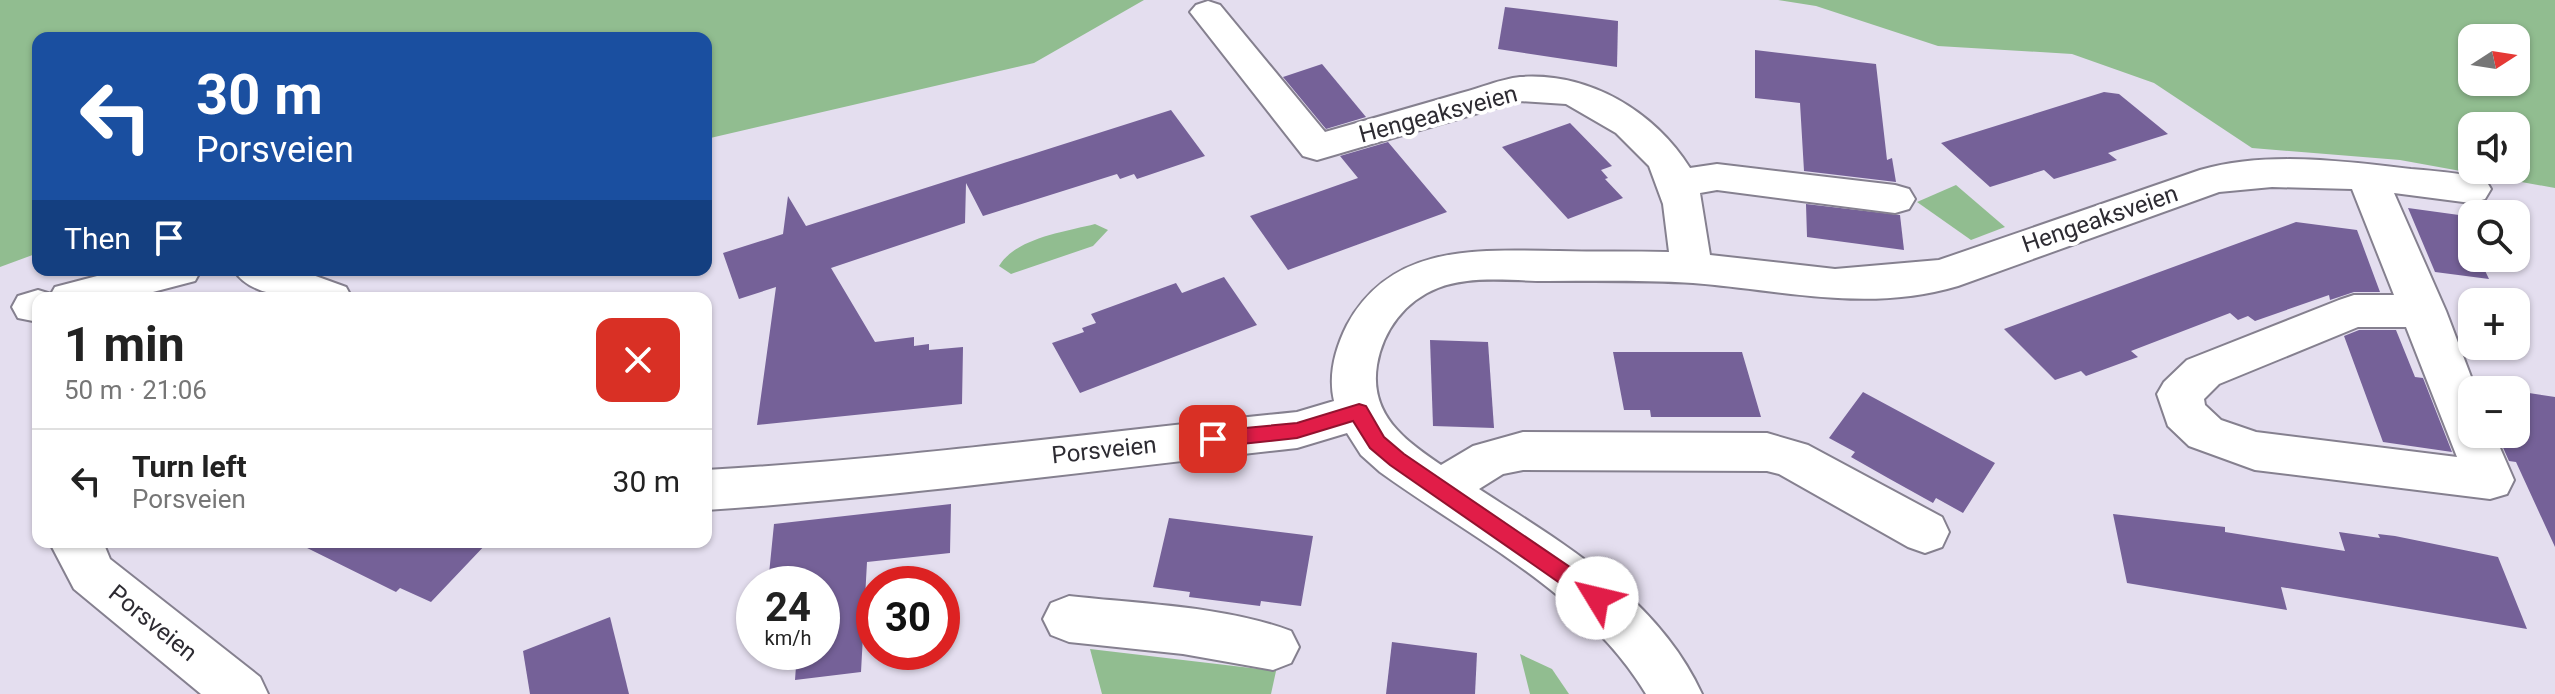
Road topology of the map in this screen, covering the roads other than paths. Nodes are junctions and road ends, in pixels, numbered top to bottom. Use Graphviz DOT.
graph roads {
  1 [pos="1208,12"];
  2 [pos="2367,177"];
  3 [pos="1677,184"];
  4 [pos="2471,189"];
  5 [pos="1895,199"];
  6 [pos="1691,268"];
  7 [pos="157,276"];
  8 [pos="271,276"];
  9 [pos="94,292"];
  10 [pos="315,292"];
  11 [pos="2424,311"];
  12 [pos="1359,412"];
  13 [pos="712,490"];
  14 [pos="1445,490"];
  15 [pos="1925,532"];
  16 [pos="78,548"];
  17 [pos="1069,619"];
  18 [pos="1273,647"];
  19 [pos="241,694"];
  20 [pos="1675,694"];
  1 -- 3 [label="street, Hengeaksveien"];
  2 -- 4 [label="street, Hengeaksveien"];
  2 -- 6 [label="street, Hengeaksveien"];
  2 -- 11 [label="street"];
  3 -- 5 [label="street"];
  3 -- 6 [label="street, Hengeaksveien"];
  6 -- 12 [label="street, Hengeaksveien"];
  7 -- 9 [label="street"];
  8 -- 10 [label="street"];
  11 -- 11 [label="street"];
  12 -- 13 [label="street, Porsveien"];
  12 -- 14 [label="street"];
  14 -- 15 [label="street"];
  14 -- 20 [label="street"];
  16 -- 19 [label="street, Porsveien"];
  17 -- 18 [label="street"];
}
